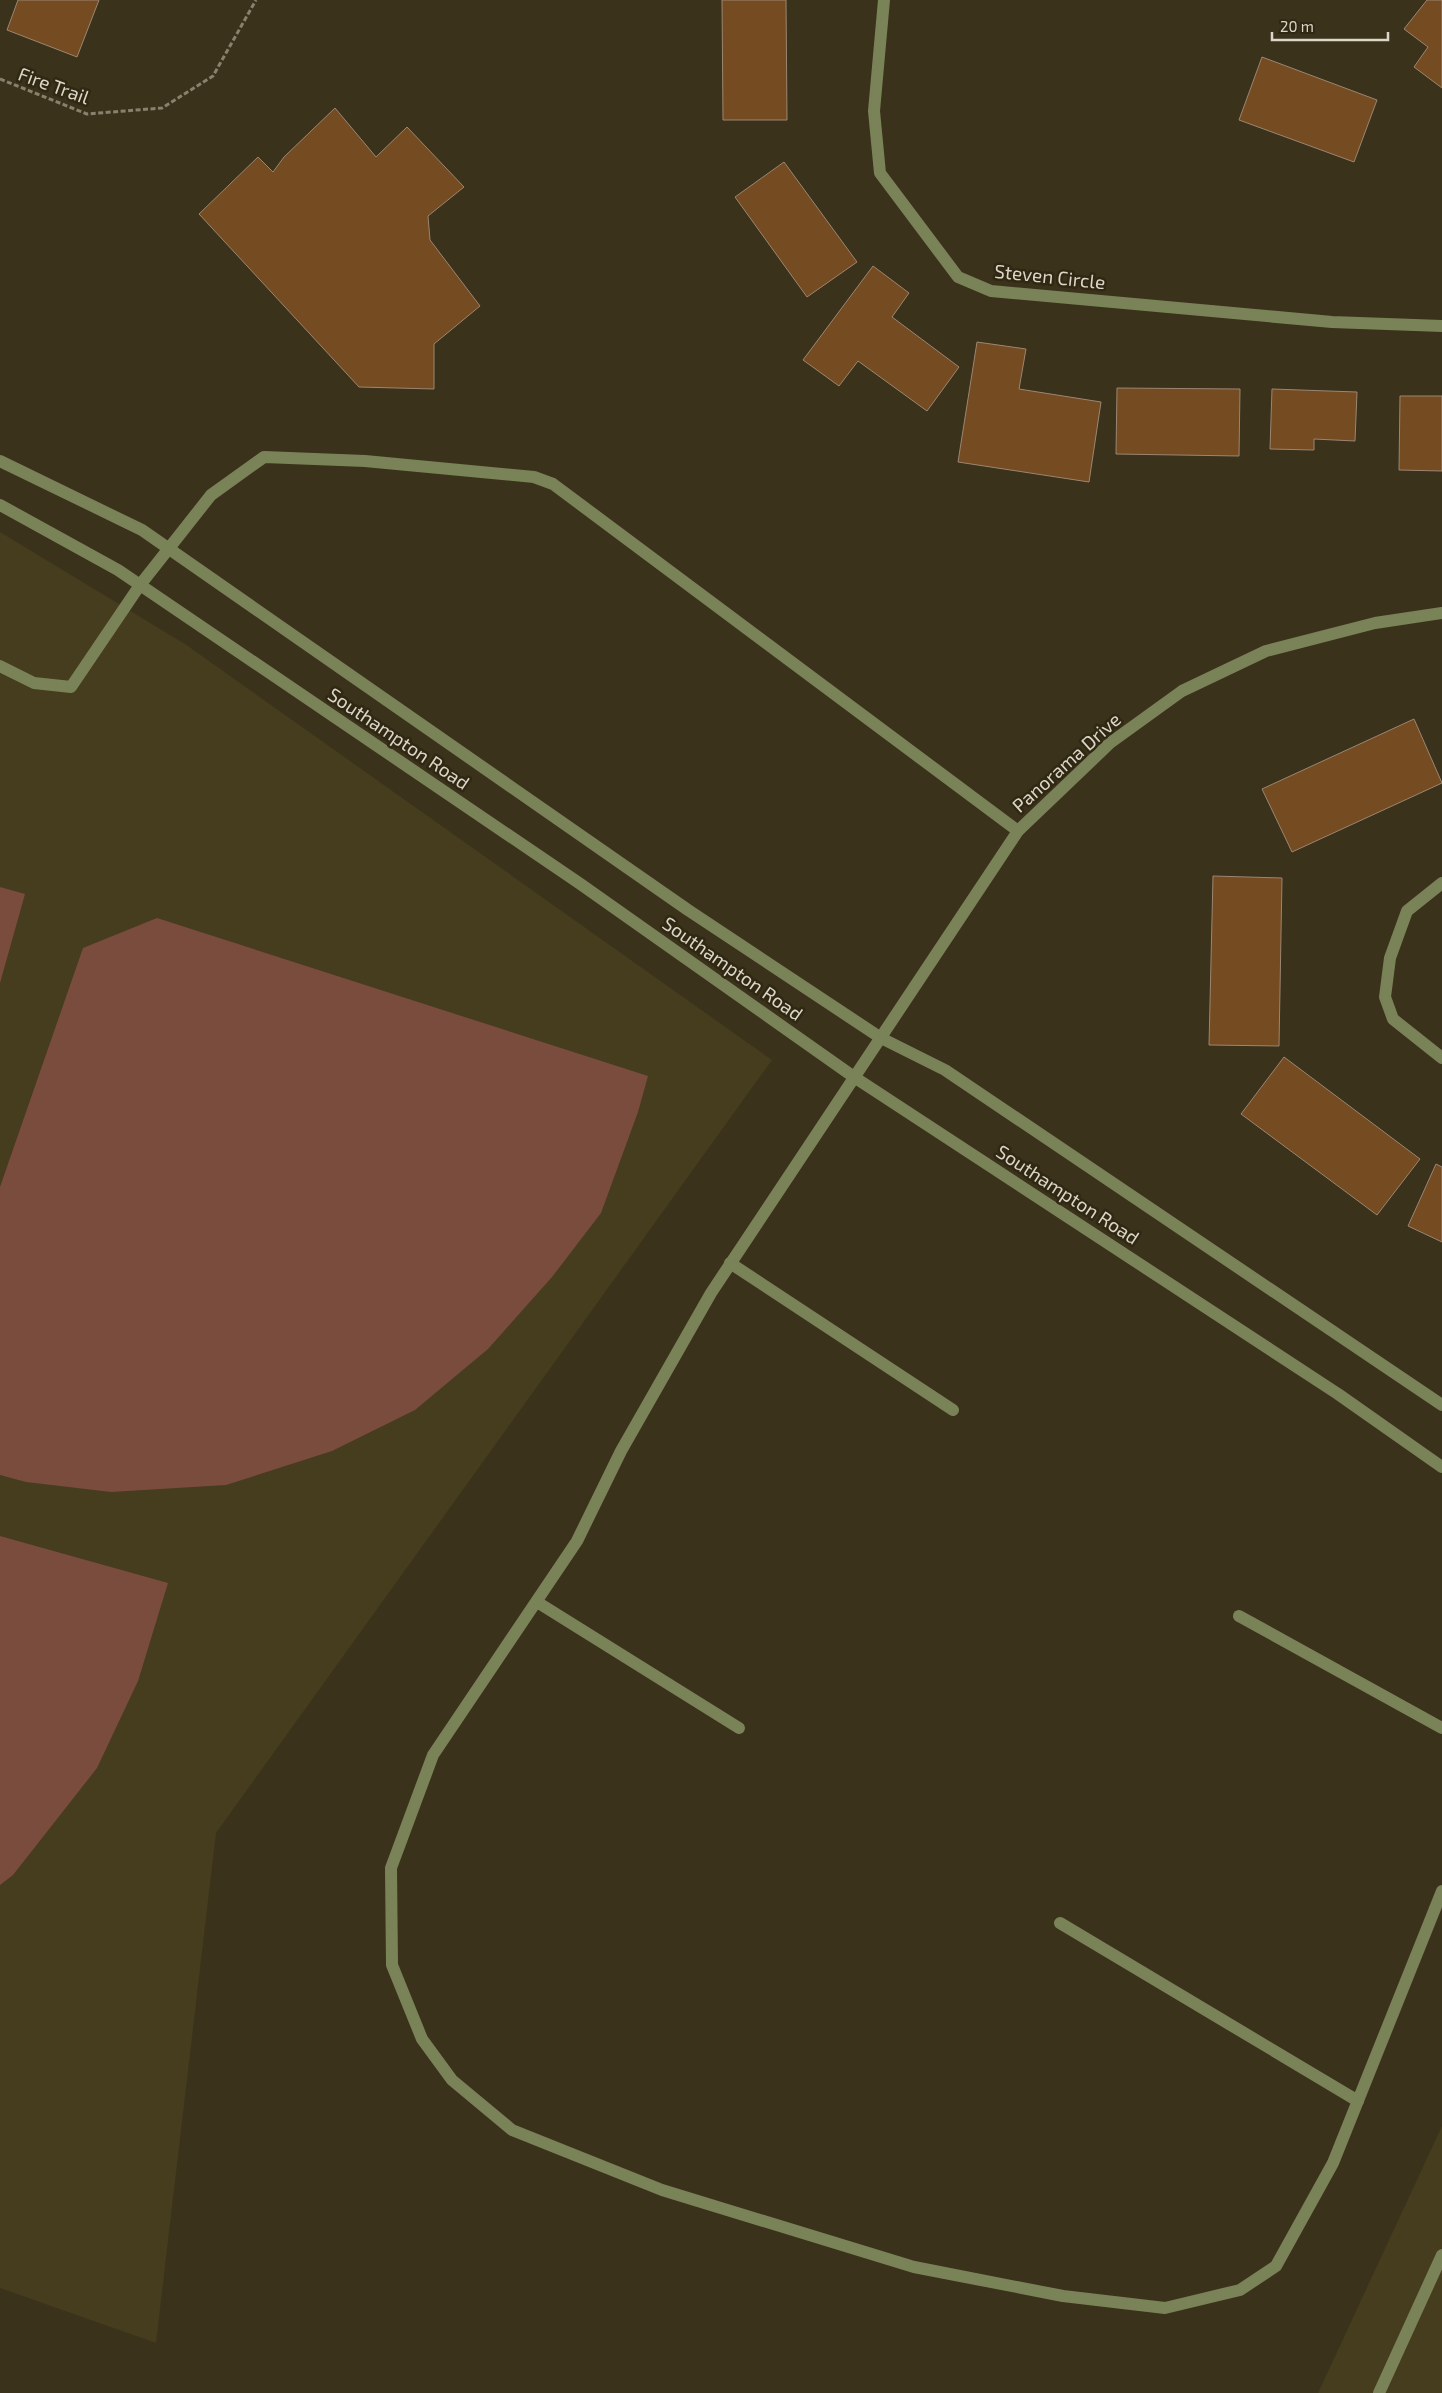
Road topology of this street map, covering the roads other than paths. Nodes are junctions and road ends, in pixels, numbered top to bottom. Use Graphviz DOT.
graph roads {
  1 [pos="884,0"];
  2 [pos="1442,326"];
  3 [pos="0,461"];
  4 [pos="0,505"];
  5 [pos="169,548"];
  6 [pos="140,585"];
  7 [pos="1442,613"];
  8 [pos="0,666"];
  9 [pos="1018,831"];
  10 [pos="1442,882"];
  11 [pos="880,1038"];
  12 [pos="1442,1058"];
  13 [pos="854,1077"];
  14 [pos="730,1263"];
  15 [pos="1442,1405"];
  16 [pos="953,1410"];
  17 [pos="1442,1467"];
  18 [pos="537,1602"];
  19 [pos="1239,1616"];
  20 [pos="739,1728"];
  21 [pos="1442,1728"];
  22 [pos="1442,1891"];
  23 [pos="1060,1923"];
  24 [pos="1358,2101"];
  25 [pos="1442,2255"];
  26 [pos="1379,2393"];
  1 -- 2 [label="street, Steven Circle"];
  3 -- 5 [label="street, Southampton Road"];
  4 -- 6 [label="street, Southampton Road"];
  5 -- 6 [label="street"];
  5 -- 9 [label="street"];
  5 -- 11 [label="street, Southampton Road"];
  6 -- 8 [label="street"];
  6 -- 13 [label="street, Southampton Road"];
  7 -- 9 [label="street, Panorama Drive"];
  9 -- 11 [label="street, Panorama Drive"];
  10 -- 12 [label="street"];
  11 -- 13 [label="street, Panorama Drive"];
  11 -- 15 [label="street, Southampton Road"];
  13 -- 14 [label="street, Panorama Drive"];
  13 -- 17 [label="street, Southampton Road"];
  14 -- 16 [label="street"];
  14 -- 18 [label="street, Panorama Drive"];
  18 -- 20 [label="street"];
  18 -- 24 [label="street, Panorama Drive"];
  19 -- 21 [label="street"];
  22 -- 24 [label="street, Panorama Drive"];
  23 -- 24 [label="street"];
  25 -- 26 [label="street"];
}
